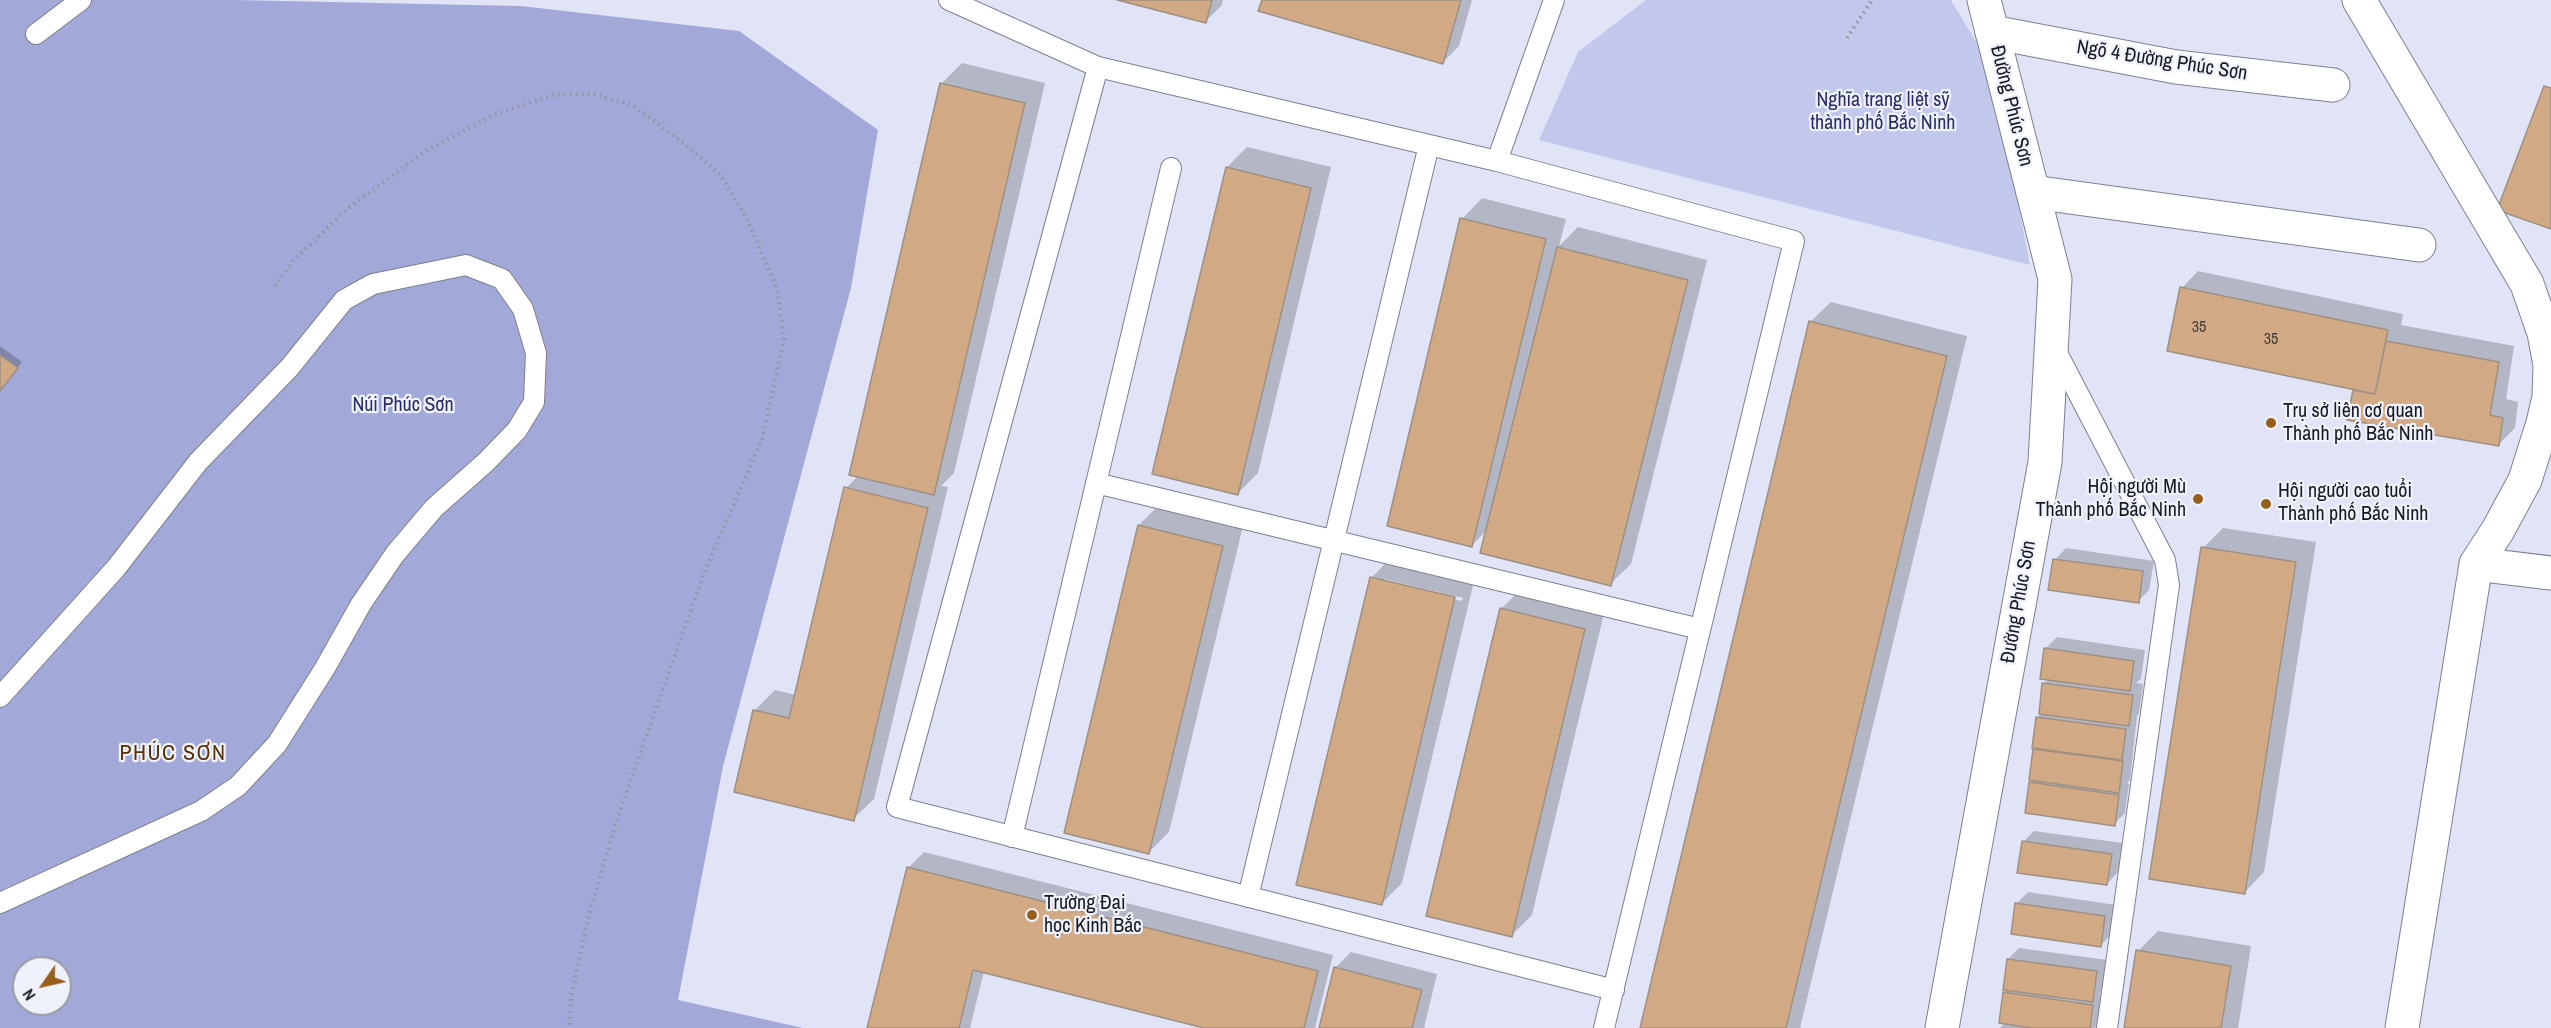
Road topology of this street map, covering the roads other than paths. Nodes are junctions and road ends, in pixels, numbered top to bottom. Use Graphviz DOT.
graph roads {
  1 [pos="81,0"];
  2 [pos="949,0"];
  3 [pos="1554,0"];
  4 [pos="1984,0"];
  5 [pos="2359,0"];
  6 [pos="1992,32"];
  7 [pos="36,34"];
  8 [pos="1098,67"];
  9 [pos="2333,85"];
  10 [pos="1430,145"];
  11 [pos="1497,161"];
  12 [pos="1171,168"];
  13 [pos="2033,192"];
  14 [pos="2419,245"];
  15 [pos="2052,342"];
  16 [pos="1096,483"];
  17 [pos="1334,541"];
  18 [pos="2476,564"];
  19 [pos="2551,573"];
  20 [pos="1700,629"];
  21 [pos="0,697"];
  22 [pos="1012,837"];
  23 [pos="1248,897"];
  24 [pos="0,903"];
  25 [pos="1614,990"];
  26 [pos="1604,1028"];
  27 [pos="1942,1028"];
  28 [pos="2107,1028"];
  29 [pos="2402,1028"];
  1 -- 7 [label="lane"];
  2 -- 8 [label="lane"];
  3 -- 11 [label="lane"];
  4 -- 6 [label="street, Đường Phúc Sơn"];
  5 -- 18 [label="street"];
  6 -- 9 [label="street, Ngõ 4 Đường Phúc Sơn"];
  6 -- 13 [label="street, Đường Phúc Sơn"];
  8 -- 10 [label="lane"];
  8 -- 22 [label="lane"];
  10 -- 11 [label="lane"];
  10 -- 17 [label="lane"];
  11 -- 20 [label="lane"];
  12 -- 16 [label="lane"];
  13 -- 14 [label="street"];
  13 -- 15 [label="street, Đường Phúc Sơn"];
  15 -- 27 [label="street, Đường Phúc Sơn"];
  15 -- 28 [label="lane"];
  16 -- 17 [label="lane"];
  16 -- 22 [label="lane"];
  17 -- 20 [label="lane"];
  17 -- 23 [label="lane"];
  18 -- 19 [label="street"];
  18 -- 29 [label="street"];
  20 -- 25 [label="lane"];
  21 -- 24 [label="lane"];
  22 -- 23 [label="lane"];
  23 -- 25 [label="lane"];
  25 -- 26 [label="lane"];
}
